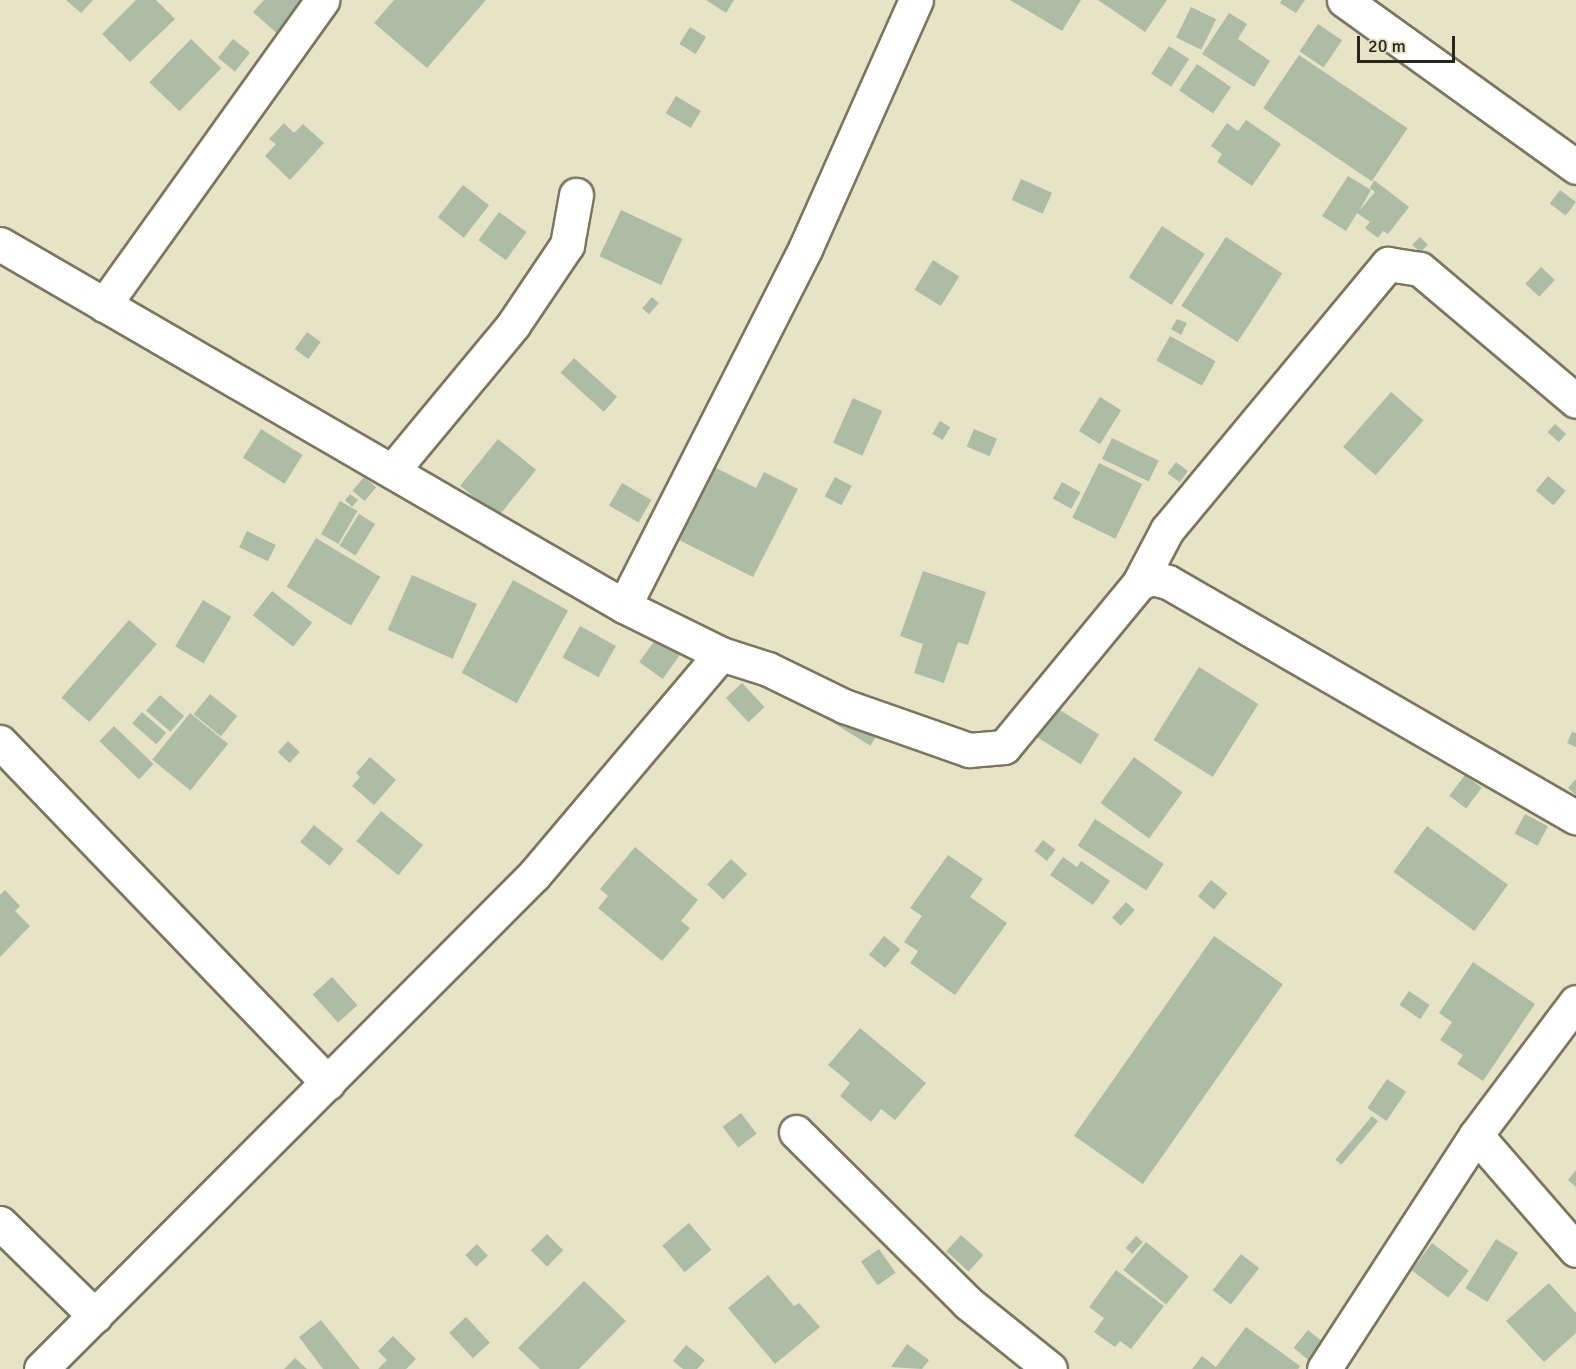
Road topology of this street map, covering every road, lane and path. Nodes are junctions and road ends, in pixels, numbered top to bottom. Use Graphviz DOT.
graph roads {
  1 [pos="322,0"];
  2 [pos="916,0"];
  3 [pos="1344,0"];
  4 [pos="1576,167"];
  5 [pos="576,195"];
  6 [pos="0,244"];
  7 [pos="104,305"];
  8 [pos="1576,401"];
  9 [pos="392,471"];
  10 [pos="1139,583"];
  11 [pos="624,606"];
  12 [pos="722,654"];
  13 [pos="0,742"];
  14 [pos="1576,818"];
  15 [pos="1576,1002"];
  16 [pos="328,1083"];
  17 [pos="796,1132"];
  18 [pos="1476,1136"];
  19 [pos="0,1223"];
  20 [pos="1576,1250"];
  21 [pos="95,1316"];
  22 [pos="41,1369"];
  23 [pos="1050,1369"];
  24 [pos="1323,1369"];
  1 -- 7 [label="street"];
  2 -- 11 [label="street"];
  3 -- 4 [label="street"];
  5 -- 9 [label="street"];
  6 -- 7 [label="street"];
  7 -- 9 [label="street"];
  8 -- 10 [label="street"];
  9 -- 11 [label="street"];
  10 -- 12 [label="street"];
  10 -- 14 [label="street"];
  11 -- 12 [label="street"];
  12 -- 16 [label="street"];
  13 -- 16 [label="street"];
  15 -- 18 [label="street"];
  16 -- 21 [label="street"];
  17 -- 23 [label="street"];
  18 -- 20 [label="street"];
  18 -- 24 [label="street"];
  19 -- 21 [label="street"];
  21 -- 22 [label="street"];
}
